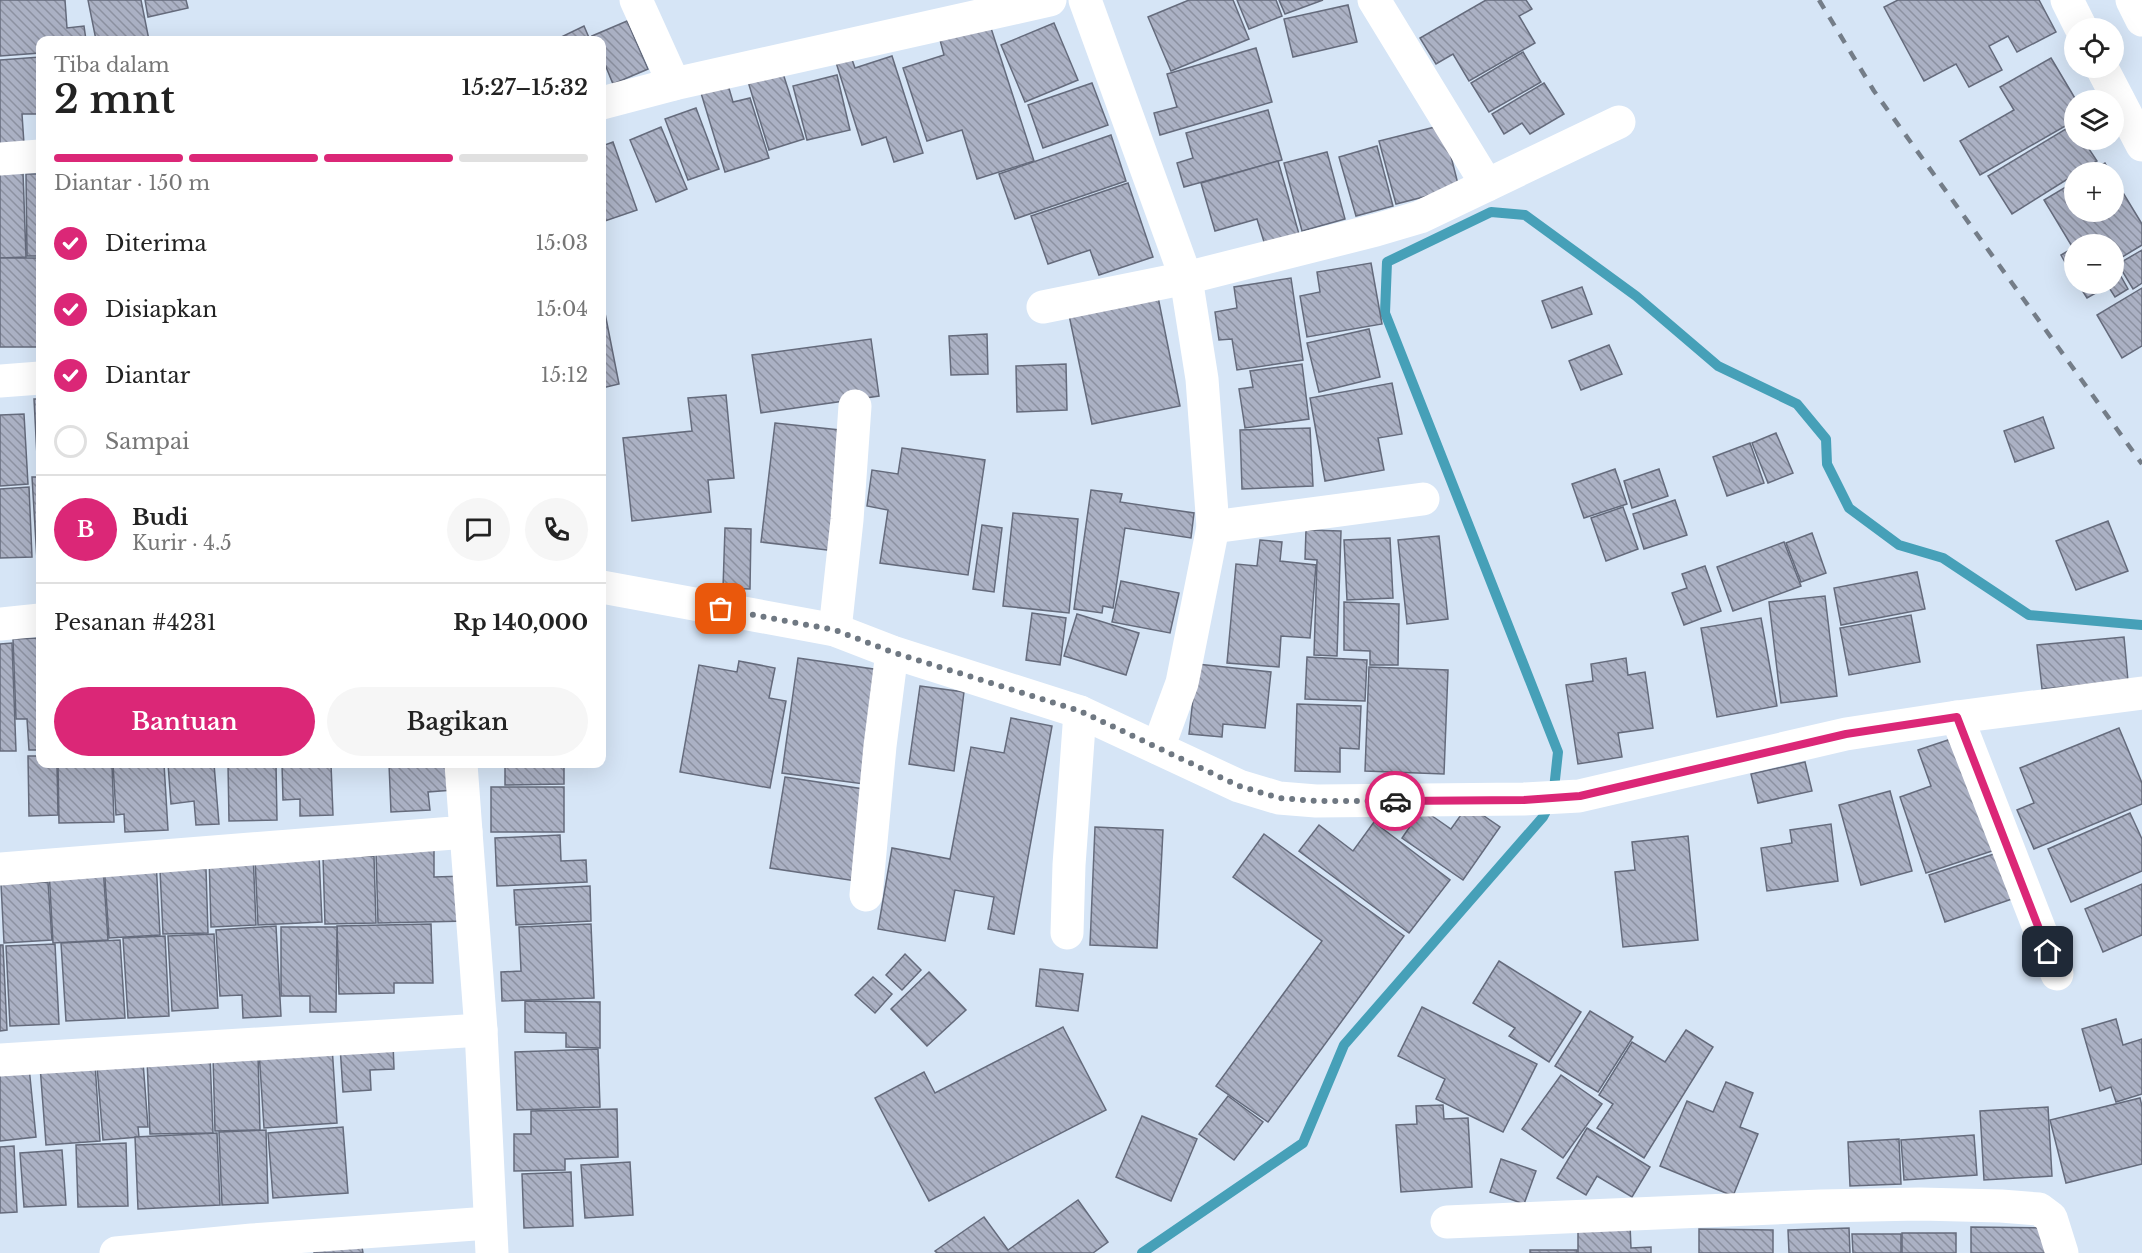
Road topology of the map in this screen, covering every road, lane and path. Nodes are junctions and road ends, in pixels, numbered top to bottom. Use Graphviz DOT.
graph roads {
  1 [pos="636,0"];
  2 [pos="1050,0"];
  3 [pos="1085,0"];
  4 [pos="1374,0"];
  5 [pos="2067,0"];
  6 [pos="2132,0"];
  7 [pos="2076,18"];
  8 [pos="2142,20"];
  9 [pos="2107,78"];
  10 [pos="674,84"];
  11 [pos="606,103"];
  12 [pos="1619,122"];
  13 [pos="2142,145"];
  14 [pos="36,156"];
  15 [pos="0,159"];
  16 [pos="1487,185"];
  17 [pos="1186,278"];
  18 [pos="1043,307"];
  19 [pos="36,378"];
  20 [pos="0,381"];
  21 [pos="855,406"];
  22 [pos="1423,500"];
  23 [pos="1212,526"];
  24 [pos="606,588"];
  25 [pos="36,620"];
  26 [pos="0,624"];
  27 [pos="835,630"];
  28 [pos="892,652"];
  29 [pos="2142,693"];
  30 [pos="1080,711"];
  31 [pos="1957,717"];
  32 [pos="1158,748"];
  33 [pos="461,768"];
  34 [pos="466,832"];
  35 [pos="0,869"];
  36 [pos="866,895"];
  37 [pos="1067,933"];
  38 [pos="2057,974"];
  39 [pos="480,1030"];
  40 [pos="0,1060"];
  41 [pos="1447,1222"];
  42 [pos="490,1238"];
  43 [pos="372,1242"];
  44 [pos="116,1253"];
  45 [pos="2062,1253"];
  1 -- 10 [label="main road"];
  2 -- 10 [label="main road"];
  3 -- 17 [label="main road"];
  4 -- 16 [label="main road"];
  5 -- 7 [label="main road"];
  6 -- 8 [label="main road"];
  9 -- 13 [label="main road"];
  10 -- 11 [label="main road"];
  12 -- 16 [label="main road"];
  14 -- 15 [label="main road"];
  16 -- 17 [label="main road"];
  17 -- 18 [label="main road"];
  17 -- 23 [label="main road"];
  19 -- 20 [label="main road"];
  21 -- 27 [label="main road"];
  22 -- 23 [label="main road"];
  23 -- 32 [label="main road"];
  24 -- 27 [label="main road"];
  25 -- 26 [label="main road"];
  27 -- 28 [label="main road"];
  28 -- 30 [label="main road"];
  28 -- 36 [label="main road"];
  29 -- 31 [label="main road"];
  30 -- 32 [label="main road"];
  30 -- 37 [label="main road"];
  31 -- 32 [label="main road"];
  31 -- 38 [label="main road"];
  33 -- 34 [label="main road"];
  34 -- 35 [label="main road"];
  34 -- 39 [label="main road"];
  39 -- 40 [label="main road"];
  39 -- 42 [label="main road"];
  41 -- 45 [label="main road"];
  42 -- 43 [label="main road"];
  43 -- 44 [label="main road"];
}
